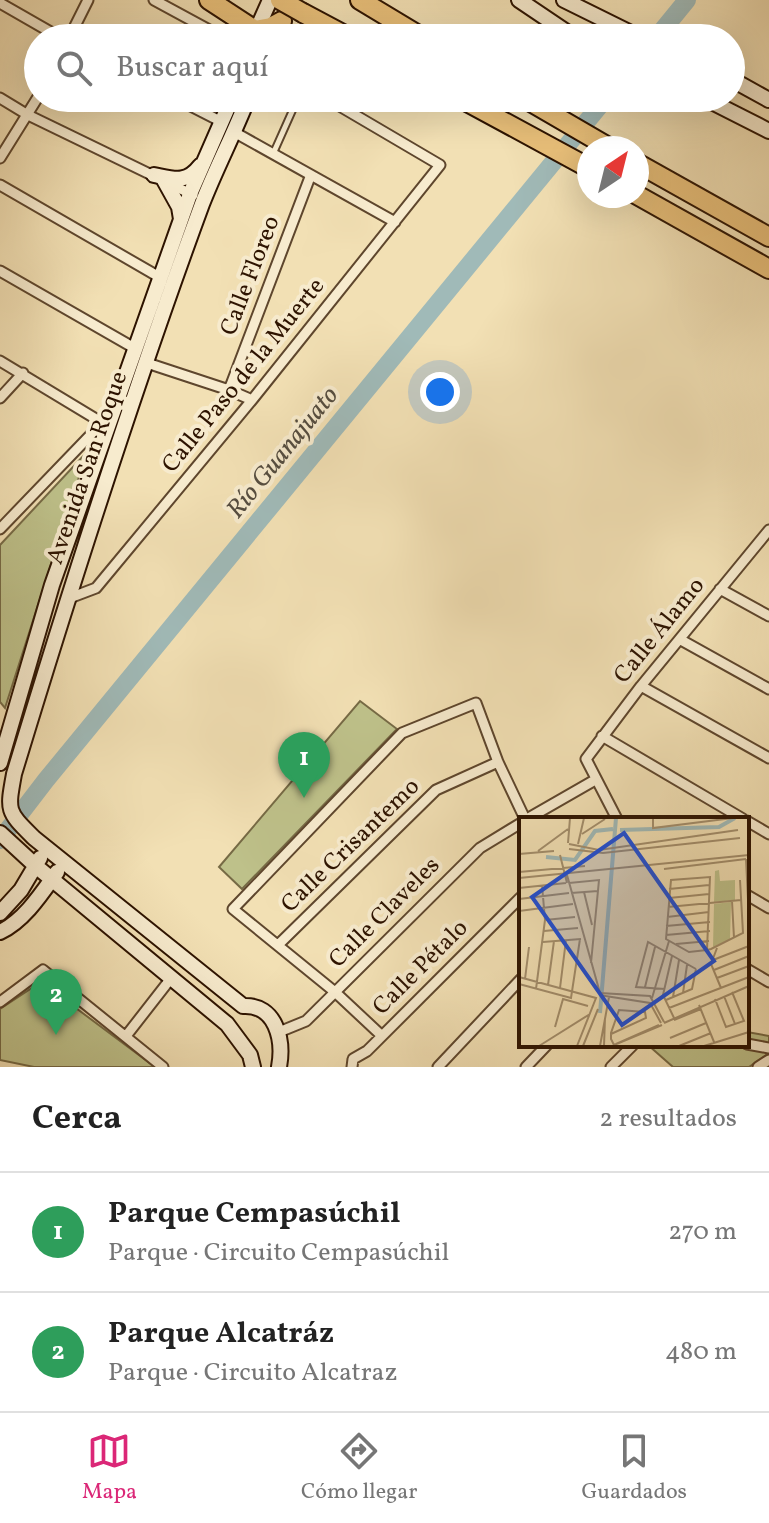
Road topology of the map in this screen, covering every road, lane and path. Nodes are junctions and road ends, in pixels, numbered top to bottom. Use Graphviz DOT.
graph roads {
  1 [pos="88,0"];
  2 [pos="154,0"];
  3 [pos="209,0"];
  4 [pos="270,0"];
  5 [pos="280,0"];
  6 [pos="360,0"];
  7 [pos="519,0"];
  8 [pos="564,0"];
  9 [pos="0,3"];
  10 [pos="298,6"];
  11 [pos="282,21"];
  12 [pos="37,24"];
  13 [pos="76,24"];
  14 [pos="198,24"];
  15 [pos="241,24"];
  16 [pos="259,24"];
  17 [pos="276,24"];
  18 [pos="280,24"];
  19 [pos="327,24"];
  20 [pos="400,24"];
  21 [pos="555,24"];
  22 [pos="609,24"];
  23 [pos="745,87"];
  24 [pos="0,98"];
  25 [pos="769,100"];
  26 [pos="30,112"];
  27 [pos="202,112"];
  28 [pos="226,112"];
  29 [pos="242,112"];
  30 [pos="292,112"];
  31 [pos="350,112"];
  32 [pos="486,112"];
  33 [pos="548,112"];
  34 [pos="732,112"];
  35 [pos="28,115"];
  36 [pos="222,122"];
  37 [pos="769,131"];
  38 [pos="234,132"];
  39 [pos="588,136"];
  40 [pos="273,154"];
  41 [pos="0,158"];
  42 [pos="205,160"];
  43 [pos="577,161"];
  44 [pos="649,170"];
  45 [pos="310,177"];
  46 [pos="159,178"];
  47 [pos="0,185"];
  48 [pos="197,197"];
  49 [pos="649,202"];
  50 [pos="181,220"];
  51 [pos="395,222"];
  52 [pos="769,237"];
  53 [pos="769,269"];
  54 [pos="0,271"];
  55 [pos="161,278"];
  56 [pos="136,349"];
  57 [pos="0,361"];
  58 [pos="147,363"];
  59 [pos="23,373"];
  60 [pos="229,390"];
  61 [pos="0,398"];
  62 [pos="252,400"];
  63 [pos="105,425"];
  64 [pos="0,529"];
  65 [pos="769,530"];
  66 [pos="766,541"];
  67 [pos="720,589"];
  68 [pos="67,599"];
  69 [pos="769,616"];
  70 [pos="681,640"];
  71 [pos="641,686"];
  72 [pos="769,689"];
  73 [pos="602,736"];
  74 [pos="769,758"];
  75 [pos="498,762"];
  76 [pos="0,763"];
  77 [pos="595,780"];
  78 [pos="523,817"];
  79 [pos="529,817"];
  80 [pos="616,817"];
  81 [pos="740,817"];
  82 [pos="749,822"];
  83 [pos="519,823"];
  84 [pos="0,833"];
  85 [pos="769,834"];
  86 [pos="39,842"];
  87 [pos="19,851"];
  88 [pos="64,862"];
  89 [pos="37,867"];
  90 [pos="52,879"];
  91 [pos="21,890"];
  92 [pos="749,896"];
  93 [pos="519,899"];
  94 [pos="769,908"];
  95 [pos="0,913"];
  96 [pos="0,932"];
  97 [pos="279,944"];
  98 [pos="749,970"];
  99 [pos="172,977"];
  100 [pos="519,981"];
  101 [pos="769,982"];
  102 [pos="335,992"];
  103 [pos="0,1002"];
  104 [pos="243,1006"];
  105 [pos="227,1024"];
  106 [pos="279,1032"];
  107 [pos="126,1036"];
  108 [pos="382,1036"];
  109 [pos="749,1044"];
  110 [pos="545,1047"];
  111 [pos="631,1047"];
  112 [pos="769,1048"];
  113 [pos="769,1060"];
  114 [pos="163,1067"];
  115 [pos="253,1067"];
  116 [pos="279,1067"];
  117 [pos="352,1067"];
  118 [pos="438,1067"];
  119 [pos="526,1067"];
  120 [pos="611,1067"];
  121 [pos="758,1067"];
  1 -- 13 [label="street"];
  2 -- 14 [label="street"];
  3 -- 15 [label="highway"];
  4 -- 16 [label="street"];
  5 -- 10 [label="highway, bridge"];
  6 -- 20 [label="highway"];
  7 -- 21 [label="street"];
  8 -- 22 [label="street"];
  9 -- 12 [label="street"];
  10 -- 11 [label="street"];
  10 -- 19 [label="highway"];
  11 -- 17 [label="highway"];
  11 -- 18 [label="street"];
  23 -- 25 [label="street"];
  24 -- 35 [label="street"];
  26 -- 35 [label="street"];
  27 -- 36 [label="street"];
  28 -- 36 [label="street, Avenida San Roque"];
  29 -- 38 [label="street, Avenida San Roque"];
  30 -- 40 [label="lane"];
  31 -- 51 [label="street, Calle Paso de la Muerte"];
  32 -- 43 [label="highway"];
  33 -- 39 [label="highway"];
  34 -- 37 [label="street"];
  35 -- 41 [label="street"];
  35 -- 46 [label="street"];
  36 -- 42 [label="street, Avenida San Roque"];
  38 -- 40 [label="street"];
  38 -- 48 [label="street, Avenida San Roque"];
  40 -- 45 [label="street"];
  42 -- 46 [label="street"];
  42 -- 48 [label="street, Avenida San Roque"];
  44 -- 52 [label="highway"];
  45 -- 51 [label="street"];
  45 -- 60 [label="street, Calle Floreo"];
  46 -- 48 [label="street"];
  46 -- 50 [label="street"];
  47 -- 55 [label="street"];
  48 -- 50 [label="street, Avenida San Roque"];
  48 -- 58 [label="street, Avenida San Roque"];
  49 -- 53 [label="highway"];
  50 -- 55 [label="street, Avenida San Roque"];
  51 -- 62 [label="street, Calle Paso de la Muerte"];
  54 -- 56 [label="street"];
  55 -- 56 [label="street, Avenida San Roque"];
  56 -- 63 [label="street, Avenida San Roque"];
  57 -- 59 [label="street"];
  58 -- 60 [label="street"];
  58 -- 68 [label="street, Avenida San Roque"];
  59 -- 61 [label="street"];
  59 -- 63 [label="street"];
  60 -- 62 [label="street"];
  62 -- 68 [label="street, Calle Paso de la Muerte"];
  63 -- 64 [label="street"];
  63 -- 76 [label="street, Avenida San Roque"];
  65 -- 66 [label="street, Calle Álamo"];
  66 -- 67 [label="street, Calle Álamo"];
  67 -- 69 [label="street"];
  67 -- 70 [label="street, Calle Álamo"];
  68 -- 86 [label="street, Avenida San Roque"];
  70 -- 71 [label="street, Calle Álamo"];
  70 -- 72 [label="street"];
  71 -- 73 [label="street, Calle Álamo"];
  71 -- 74 [label="street"];
  73 -- 77 [label="street, Calle Álamo"];
  73 -- 81 [label="street"];
  75 -- 78 [label="street"];
  75 -- 97 [label="street, Calle Crisantemo"];
  75 -- 97 [label="street"];
  77 -- 79 [label="street, Calle Claveles"];
  77 -- 80 [label="street"];
  82 -- 85 [label="street"];
  83 -- 102 [label="street, Calle Claveles"];
  84 -- 87 [label="street"];
  86 -- 88 [label="street, Avenida San Roque"];
  86 -- 89 [label="street"];
  87 -- 89 [label="street"];
  87 -- 91 [label="street"];
  88 -- 90 [label="street"];
  88 -- 104 [label="street, Avenida San Roque"];
  89 -- 90 [label="street"];
  89 -- 91 [label="street"];
  90 -- 96 [label="street"];
  90 -- 99 [label="street"];
  91 -- 95 [label="street"];
  92 -- 94 [label="street"];
  93 -- 108 [label="street, Calle Pétalo"];
  97 -- 102 [label="street"];
  98 -- 101 [label="street"];
  99 -- 105 [label="street"];
  99 -- 107 [label="street"];
  100 -- 118 [label="street"];
  102 -- 106 [label="street, Calle Claveles"];
  102 -- 108 [label="street"];
  103 -- 107 [label="street"];
  104 -- 105 [label="street"];
  104 -- 106 [label="street, Avenida San Roque"];
  105 -- 115 [label="street"];
  106 -- 116 [label="street"];
  107 -- 114 [label="street"];
  108 -- 117 [label="street, Calle Pétalo"];
  109 -- 112 [label="street"];
  110 -- 119 [label="street"];
  111 -- 120 [label="street"];
  113 -- 121 [label="street"];
}
